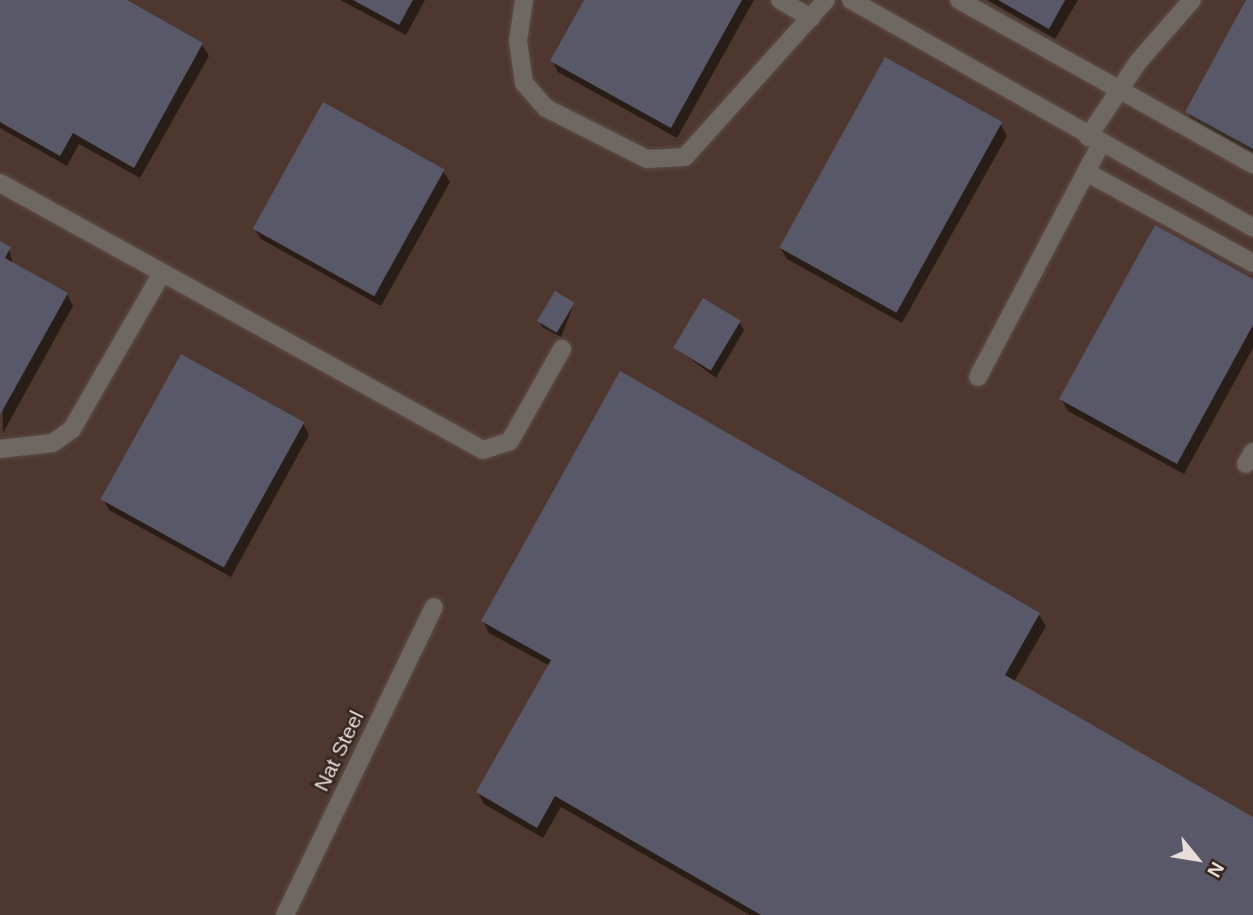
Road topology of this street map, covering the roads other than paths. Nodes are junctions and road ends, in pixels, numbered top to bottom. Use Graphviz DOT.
graph roads {
  1 [pos="524,0"];
  2 [pos="780,0"];
  3 [pos="826,0"];
  4 [pos="851,0"];
  5 [pos="959,0"];
  6 [pos="1192,0"];
  7 [pos="811,18"];
  8 [pos="1120,90"];
  9 [pos="1094,141"];
  10 [pos="1253,164"];
  11 [pos="1086,172"];
  12 [pos="0,183"];
  13 [pos="1253,227"];
  14 [pos="1253,263"];
  15 [pos="162,273"];
  16 [pos="562,349"];
  17 [pos="978,377"];
  18 [pos="0,449"];
  19 [pos="434,607"];
  20 [pos="285,915"];
  1 -- 7 [label="street"];
  2 -- 7 [label="street"];
  3 -- 7 [label="street"];
  4 -- 9 [label="street"];
  5 -- 8 [label="street"];
  6 -- 8 [label="street"];
  8 -- 9 [label="street"];
  8 -- 10 [label="street"];
  9 -- 11 [label="street"];
  9 -- 13 [label="street"];
  11 -- 14 [label="street"];
  11 -- 17 [label="street"];
  12 -- 15 [label="street"];
  15 -- 16 [label="street"];
  15 -- 18 [label="street"];
  19 -- 20 [label="street, Nat Steel"];
}
